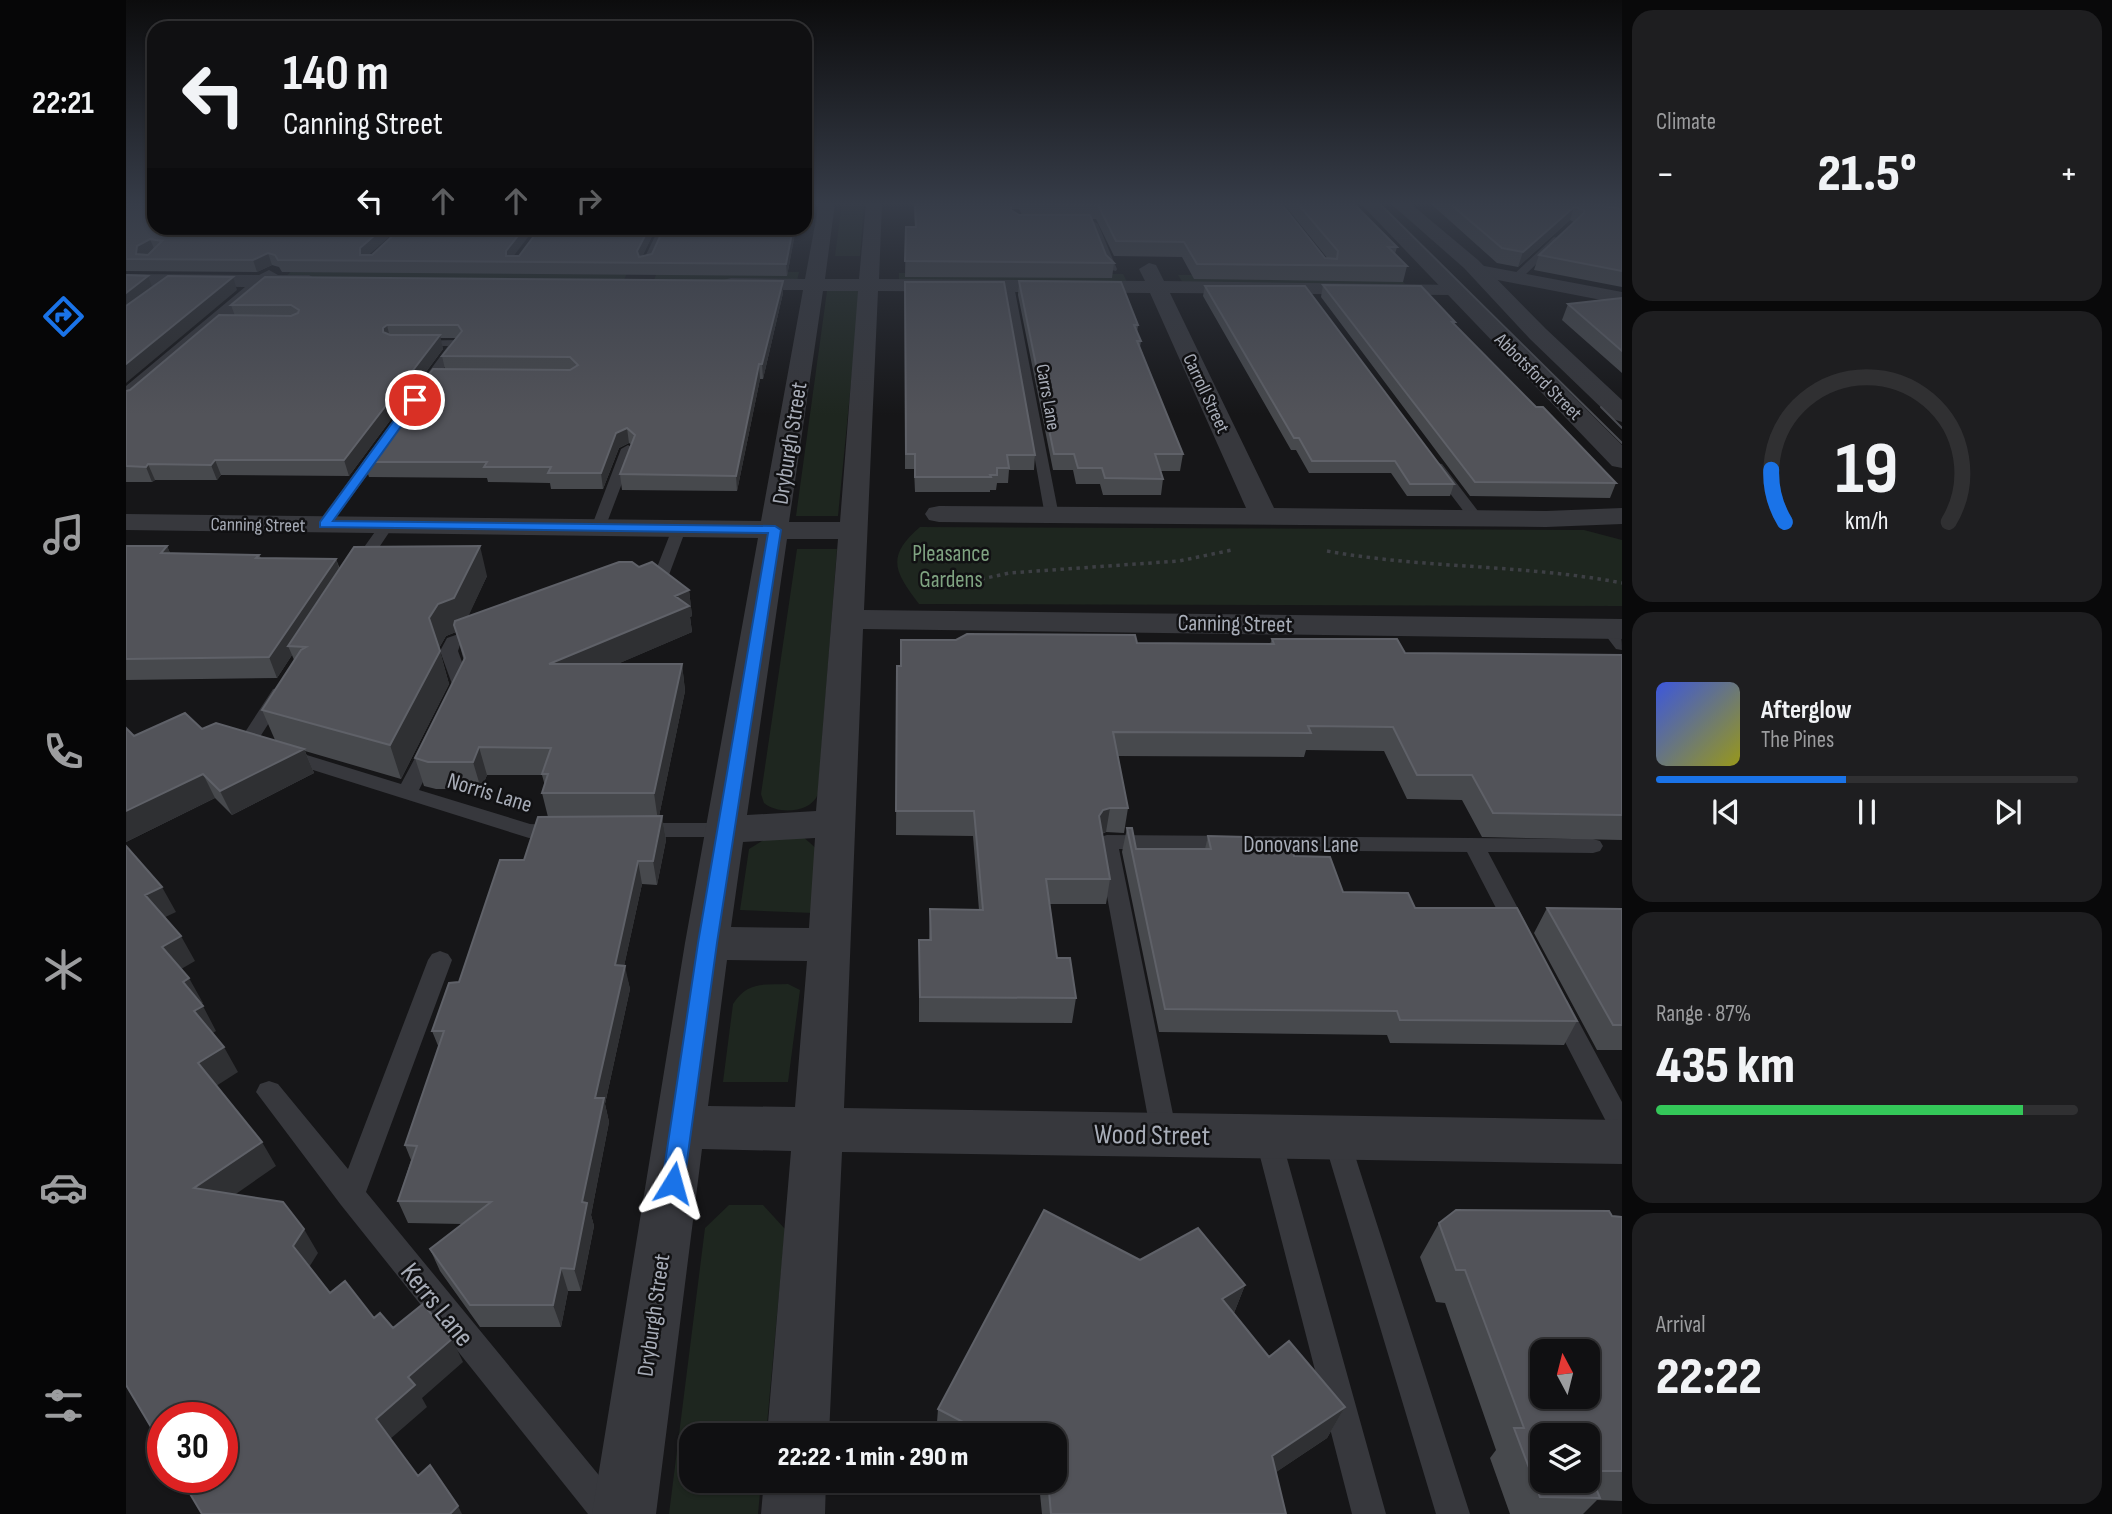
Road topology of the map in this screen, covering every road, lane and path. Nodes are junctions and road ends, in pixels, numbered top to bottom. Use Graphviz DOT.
graph roads {
  1 [pos="271,274"];
  2 [pos="794,274"];
  3 [pos="951,274"];
  4 [pos="1133,274"];
  5 [pos="1327,274"];
  6 [pos="1437,274"];
  7 [pos="1482,274"];
  8 [pos="1499,274"];
  9 [pos="1520,274"];
  10 [pos="814,276"];
  11 [pos="870,276"];
  12 [pos="1517,276"];
  13 [pos="1153,278"];
  14 [pos="126,280"];
  15 [pos="174,281"];
  16 [pos="262,281"];
  17 [pos="330,281"];
  18 [pos="716,284"];
  19 [pos="1009,286"];
  20 [pos="1451,289"];
  21 [pos="1496,289"];
  22 [pos="154,296"];
  23 [pos="1622,298"];
  24 [pos="1622,315"];
  25 [pos="407,343"];
  26 [pos="432,381"];
  27 [pos="126,398"];
  28 [pos="1622,414"];
  29 [pos="390,434"];
  30 [pos="628,449"];
  31 [pos="1427,454"];
  32 [pos="1622,460"];
  33 [pos="939,514"];
  34 [pos="1052,516"];
  35 [pos="1622,516"];
  36 [pos="1264,517"];
  37 [pos="1476,518"];
  38 [pos="126,522"];
  39 [pos="324,524"];
  40 [pos="387,525"];
  41 [pos="598,528"];
  42 [pos="679,528"];
  43 [pos="775,530"];
  44 [pos="852,531"];
  45 [pos="1237,548"];
  46 [pos="1322,550"];
  47 [pos="351,579"];
  48 [pos="633,580"];
  49 [pos="1622,583"];
  50 [pos="945,587"];
  51 [pos="848,619"];
  52 [pos="504,623"];
  53 [pos="1618,634"];
  54 [pos="292,673"];
  55 [pos="449,709"];
  56 [pos="437,733"];
  57 [pos="407,793"];
  58 [pos="835,823"];
  59 [pos="727,830"];
  60 [pos="584,831"];
  61 [pos="624,831"];
  62 [pos="1474,845"];
  63 [pos="1593,846"];
  64 [pos="707,943"];
  65 [pos="830,945"];
  66 [pos="1532,955"];
  67 [pos="440,960"];
  68 [pos="1551,992"];
  69 [pos="270,1092"];
  70 [pos="681,1127"];
  71 [pos="1622,1127"];
  72 [pos="817,1129"];
  73 [pos="1164,1134"];
  74 [pos="1268,1137"];
  75 [pos="1336,1137"];
  76 [pos="1622,1142"];
  77 [pos="351,1196"];
  78 [pos="799,1423"];
  79 [pos="794,1493"];
  80 [pos="609,1514"];
  81 [pos="624,1514"];
  82 [pos="793,1514"];
  83 [pos="1369,1514"];
  84 [pos="1453,1514"];
  1 -- 16 [label="street"];
  2 -- 10 [label="street"];
  3 -- 11 [label="street"];
  4 -- 13 [label="street"];
  5 -- 13 [label="street"];
  6 -- 20 [label="street, Abbotsford Street"];
  7 -- 21 [label="street, Abbotsford Street"];
  8 -- 12 [label="street"];
  9 -- 12 [label="lane"];
  10 -- 11 [label="street"];
  10 -- 18 [label="street"];
  10 -- 43 [label="street, Dryburgh Street"];
  11 -- 19 [label="street"];
  11 -- 44 [label="street"];
  12 -- 23 [label="street"];
  13 -- 19 [label="street"];
  13 -- 20 [label="street"];
  13 -- 36 [label="street, Carroll Street"];
  14 -- 15 [label="street"];
  15 -- 16 [label="street"];
  15 -- 22 [label="lane"];
  16 -- 17 [label="street"];
  16 -- 27 [label="street"];
  19 -- 34 [label="lane, Carrs Lane"];
  20 -- 21 [label="street"];
  20 -- 32 [label="street, Abbotsford Street"];
  21 -- 24 [label="street"];
  21 -- 28 [label="street, Abbotsford Street"];
  25 -- 26 [label="lane"];
  29 -- 39 [label="lane"];
  30 -- 41 [label="lane"];
  31 -- 37 [label="lane"];
  33 -- 34 [label="street"];
  34 -- 36 [label="street"];
  35 -- 37 [label="street"];
  36 -- 37 [label="street"];
  38 -- 39 [label="street, Canning Street"];
  39 -- 40 [label="street, Canning Street"];
  40 -- 41 [label="street, Canning Street"];
  40 -- 47 [label="lane"];
  41 -- 42 [label="street, Canning Street"];
  42 -- 43 [label="street, Canning Street"];
  42 -- 48 [label="lane"];
  43 -- 44 [label="street, Canning Street"];
  43 -- 59 [label="street, Dryburgh Street"];
  44 -- 51 [label="street"];
  45 -- 50 [label="path"];
  46 -- 49 [label="path"];
  51 -- 53 [label="street, Canning Street"];
  51 -- 58 [label="street"];
  52 -- 55 [label="lane"];
  54 -- 57 [label="lane, Norris Lane"];
  56 -- 57 [label="lane"];
  57 -- 60 [label="lane, Norris Lane"];
  58 -- 59 [label="street"];
  58 -- 65 [label="street"];
  59 -- 61 [label="lane"];
  59 -- 64 [label="street, Dryburgh Street"];
  62 -- 63 [label="lane"];
  62 -- 66 [label="lane"];
  62 -- 73 [label="lane, Donovans Lane"];
  64 -- 65 [label="street"];
  64 -- 70 [label="street, Dryburgh Street"];
  65 -- 72 [label="street"];
  67 -- 77 [label="lane"];
  68 -- 71 [label="lane"];
  69 -- 77 [label="lane, Kerrs Lane"];
  70 -- 72 [label="street, Wood Street"];
  70 -- 81 [label="street, Dryburgh Street"];
  72 -- 73 [label="street, Wood Street"];
  72 -- 78 [label="street"];
  73 -- 74 [label="street, Wood Street"];
  74 -- 75 [label="street, Wood Street"];
  74 -- 83 [label="lane"];
  75 -- 76 [label="street, Wood Street"];
  75 -- 84 [label="lane"];
  77 -- 80 [label="lane, Kerrs Lane"];
  79 -- 82 [label="street"];
}
